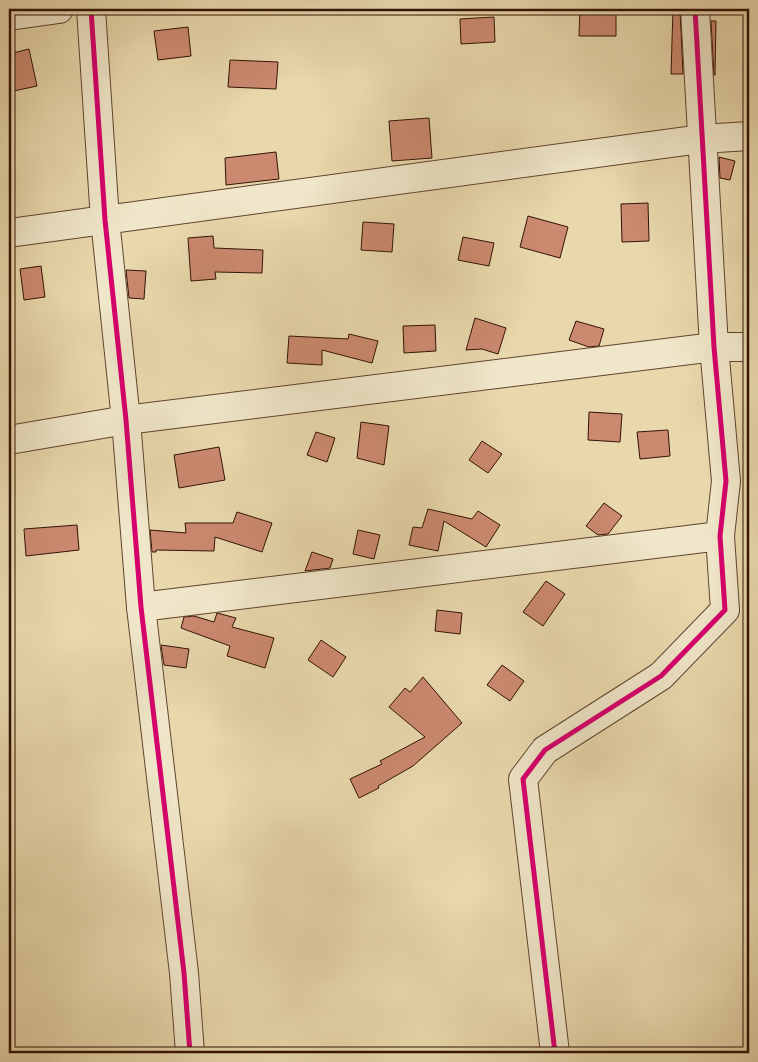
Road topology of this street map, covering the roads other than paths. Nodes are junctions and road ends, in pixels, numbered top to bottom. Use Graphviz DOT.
graph roads {
  1 [pos="59,9"];
  2 [pos="91,9"];
  3 [pos="695,9"];
  4 [pos="9,16"];
  5 [pos="749,136"];
  6 [pos="700,139"];
  7 [pos="105,220"];
  8 [pos="9,233"];
  9 [pos="714,347"];
  10 [pos="749,347"];
  11 [pos="126,420"];
  12 [pos="9,440"];
  13 [pos="720,536"];
  14 [pos="141,607"];
  15 [pos="190,1053"];
  16 [pos="554,1053"];
  1 -- 4 [label="street"];
  2 -- 7 [label="street"];
  3 -- 6 [label="street"];
  5 -- 6 [label="street"];
  6 -- 7 [label="street"];
  6 -- 9 [label="street"];
  7 -- 8 [label="street"];
  7 -- 11 [label="street"];
  9 -- 10 [label="street"];
  9 -- 11 [label="street"];
  9 -- 13 [label="street"];
  11 -- 12 [label="street"];
  11 -- 14 [label="street"];
  13 -- 14 [label="street"];
  13 -- 16 [label="street"];
  14 -- 15 [label="street"];
}
